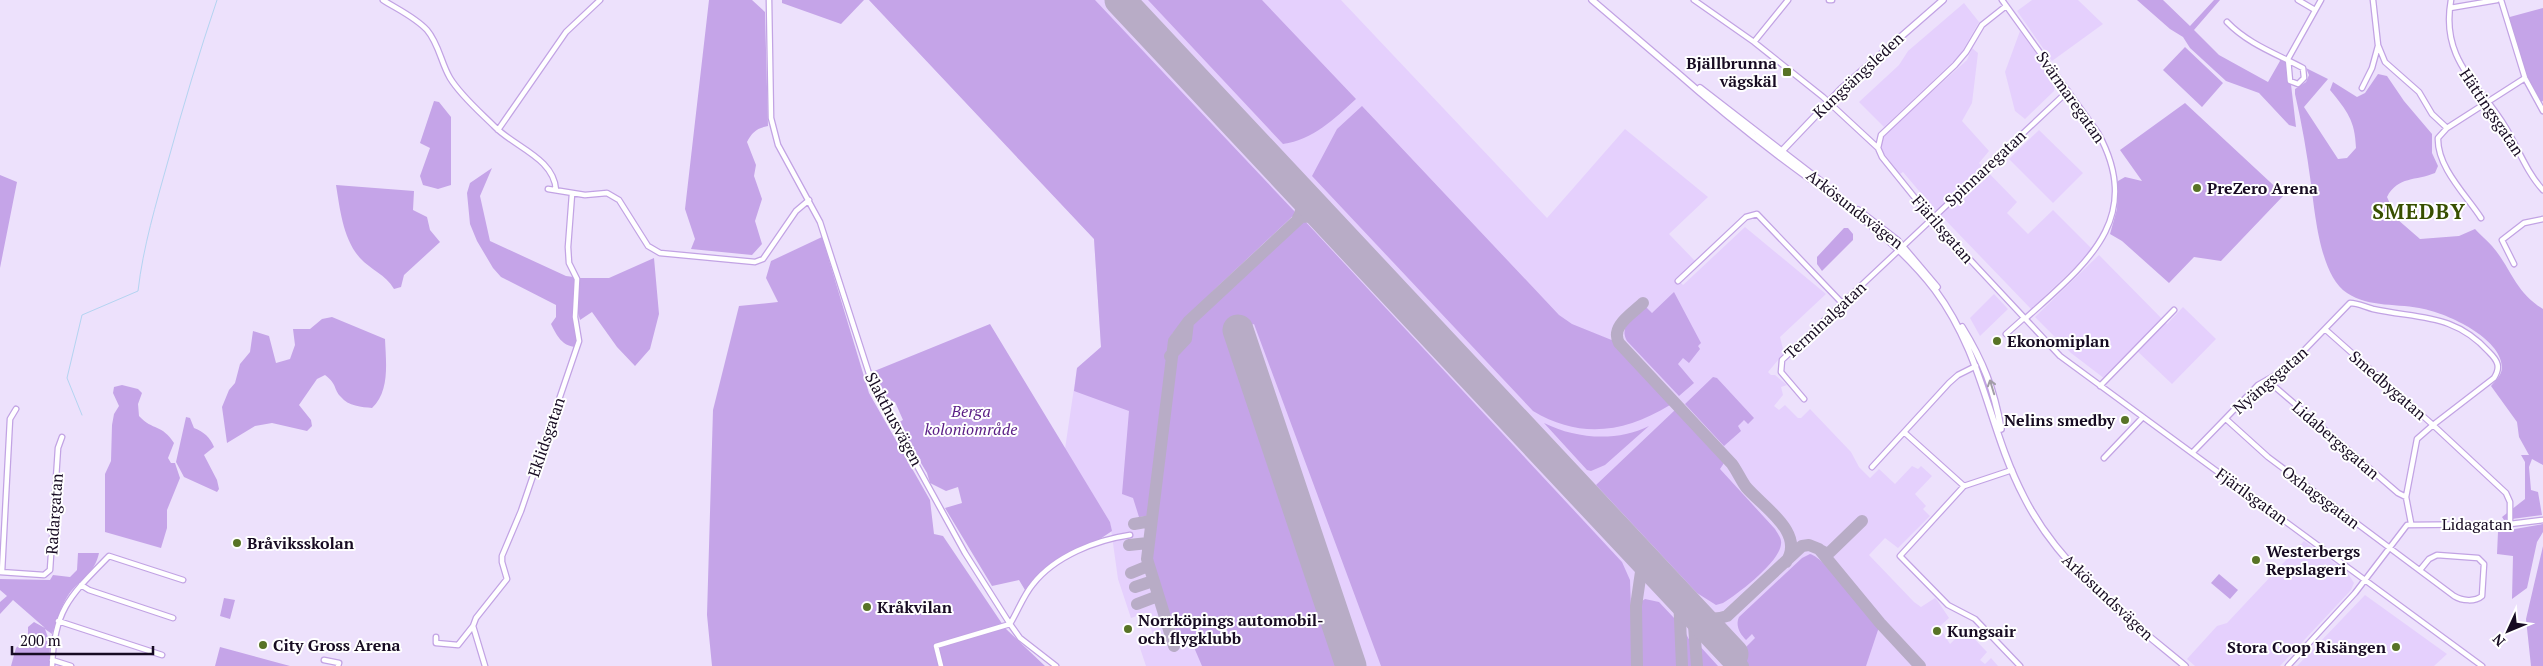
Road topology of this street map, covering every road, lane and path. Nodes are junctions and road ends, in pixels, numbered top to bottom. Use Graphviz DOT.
graph roads {
  1 [pos="383,0"];
  2 [pos="600,0"];
  3 [pos="769,0"];
  4 [pos="1592,0"];
  5 [pos="1694,0"];
  6 [pos="1788,0"];
  7 [pos="1944,0"];
  8 [pos="2002,0"];
  9 [pos="2298,0"];
  10 [pos="2321,0"];
  11 [pos="2373,0"];
  12 [pos="2451,0"];
  13 [pos="2499,0"];
  14 [pos="2006,6"];
  15 [pos="2450,8"];
  16 [pos="2315,10"];
  17 [pos="2227,22"];
  18 [pos="1754,42"];
  19 [pos="2378,45"];
  20 [pos="2288,59"];
  21 [pos="2525,78"];
  22 [pos="2362,88"];
  23 [pos="2068,91"];
  24 [pos="1828,101"];
  25 [pos="2486,103"];
  26 [pos="2543,111"];
  27 [pos="2447,128"];
  28 [pos="498,130"];
  29 [pos="1878,148"];
  30 [pos="1779,153"];
  31 [pos="548,189"];
  32 [pos="556,190"];
  33 [pos="2543,190"];
  34 [pos="572,194"];
  35 [pos="810,200"];
  36 [pos="2481,218"];
  37 [pos="1932,219"];
  38 [pos="2543,219"];
  39 [pos="1903,246"];
  40 [pos="1898,251"];
  41 [pos="2514,264"];
  42 [pos="1678,281"];
  43 [pos="1842,304"];
  44 [pos="2174,310"];
  45 [pos="2025,318"];
  46 [pos="2326,330"];
  47 [pos="2006,334"];
  48 [pos="1980,364"];
  49 [pos="2267,380"];
  50 [pos="2100,386"];
  51 [pos="1804,399"];
  52 [pos="16,409"];
  53 [pos="2143,417"];
  54 [pos="2226,419"];
  55 [pos="2433,424"];
  56 [pos="1905,433"];
  57 [pos="62,437"];
  58 [pos="2193,452"];
  59 [pos="2104,458"];
  60 [pos="1872,467"];
  61 [pos="2012,470"];
  62 [pos="1964,486"];
  63 [pos="2406,497"];
  64 [pos="2543,520"];
  65 [pos="2411,523"];
  66 [pos="2510,524"];
  67 [pos="1130,535"];
  68 [pos="2389,547"];
  69 [pos="2420,570"];
  70 [pos="1,572"];
  71 [pos="2366,579"];
  72 [pos="183,580"];
  73 [pos="81,586"];
  74 [pos="173,618"];
  75 [pos="58,621"];
  76 [pos="1010,624"];
  77 [pos="473,626"];
  78 [pos="436,636"];
  79 [pos="162,655"];
  80 [pos="52,660"];
  81 [pos="324,660"];
  82 [pos="2182,664"];
  83 [pos="52,666"];
  84 [pos="71,666"];
  85 [pos="338,666"];
  86 [pos="485,666"];
  87 [pos="941,666"];
  88 [pos="1056,666"];
  89 [pos="2020,666"];
  90 [pos="2288,666"];
  91 [pos="2482,666"];
  1 -- 28 [label="street"];
  2 -- 28 [label="street"];
  3 -- 35 [label="street, Slakthusvägen"];
  4 -- 30 [label="main road, Arkösundsvägen"];
  5 -- 18 [label="street, Fjärilsgatan"];
  6 -- 18 [label="street"];
  7 -- 24 [label="main road, Kungsängsleden"];
  8 -- 14 [label="street, Svärmaregatan"];
  9 -- 16 [label="street"];
  10 -- 16 [label="street"];
  11 -- 19 [label="street"];
  12 -- 15 [label="street, Hättingsgatan"];
  13 -- 15 [label="street"];
  13 -- 21 [label="street"];
  14 -- 23 [label="street, Svärmaregatan"];
  14 -- 29 [label="street"];
  15 -- 25 [label="street, Hättingsgatan"];
  16 -- 20 [label="street"];
  17 -- 20 [label="street"];
  18 -- 24 [label="street, Fjärilsgatan"];
  19 -- 22 [label="street"];
  19 -- 27 [label="street"];
  20 -- 20 [label="street"];
  21 -- 25 [label="street"];
  21 -- 26 [label="street"];
  23 -- 37 [label="street, Spinnaregatan"];
  23 -- 45 [label="street, Svärmaregatan"];
  24 -- 29 [label="street, Fjärilsgatan"];
  24 -- 30 [label="main road, Kungsängsleden"];
  25 -- 27 [label="street"];
  25 -- 33 [label="street, Hättingsgatan"];
  27 -- 36 [label="street"];
  28 -- 32 [label="street"];
  29 -- 37 [label="street, Fjärilsgatan"];
  30 -- 39 [label="main road, Arkösundsvägen"];
  30 -- 40 [label="main road, Arkösundsvägen"];
  31 -- 32 [label="street"];
  32 -- 34 [label="street"];
  34 -- 35 [label="street"];
  34 -- 77 [label="street, Eklidsgatan"];
  35 -- 76 [label="street, Slakthusvägen"];
  37 -- 39 [label="street, Spinnaregatan"];
  37 -- 45 [label="street, Fjärilsgatan"];
  38 -- 41 [label="street"];
  39 -- 40 [label="street, Terminalgatan"];
  39 -- 48 [label="main road, Arkösundsvägen"];
  40 -- 43 [label="street, Terminalgatan"];
  40 -- 48 [label="main road, Arkösundsvägen"];
  42 -- 43 [label="street"];
  43 -- 51 [label="street, Terminalgatan"];
  44 -- 50 [label="street"];
  45 -- 47 [label="street, Svärmaregatan"];
  45 -- 50 [label="street, Fjärilsgatan"];
  46 -- 49 [label="street, Nyängsgatan"];
  46 -- 55 [label="street, Smedbygatan"];
  46 -- 55 [label="street"];
  48 -- 56 [label="street"];
  48 -- 61 [label="main road, Arkösundsvägen"];
  49 -- 54 [label="street, Nyängsgatan"];
  49 -- 63 [label="street, Lidabergsgatan"];
  50 -- 53 [label="street, Fjärilsgatan"];
  52 -- 70 [label="street"];
  53 -- 58 [label="street, Fjärilsgatan"];
  53 -- 59 [label="street"];
  54 -- 58 [label="street, Nyängsgatan"];
  54 -- 68 [label="street, Oxhagsgatan"];
  55 -- 63 [label="street, Smedbygatan"];
  55 -- 66 [label="street"];
  56 -- 60 [label="street"];
  56 -- 62 [label="street"];
  57 -- 70 [label="street, Radargatan"];
  58 -- 71 [label="street, Fjärilsgatan"];
  61 -- 62 [label="street"];
  61 -- 82 [label="main road, Arkösundsvägen"];
  62 -- 89 [label="street"];
  63 -- 65 [label="street, Smedbygatan"];
  64 -- 66 [label="street, Lidagatan"];
  65 -- 66 [label="street, Lidagatan"];
  65 -- 68 [label="street"];
  67 -- 76 [label="street"];
  68 -- 69 [label="street, Oxhagsgatan"];
  68 -- 71 [label="street"];
  69 -- 69 [label="street, Oxhagsgatan"];
  71 -- 90 [label="street"];
  71 -- 91 [label="street, Fjärilsgatan"];
  72 -- 73 [label="street"];
  73 -- 74 [label="street"];
  73 -- 75 [label="street"];
  75 -- 79 [label="street"];
  75 -- 80 [label="street"];
  76 -- 87 [label="street"];
  76 -- 88 [label="street, Slakthusvägen"];
  77 -- 78 [label="street, Eklidsgatan"];
  77 -- 86 [label="street"];
  80 -- 83 [label="street"];
  80 -- 84 [label="street"];
  81 -- 85 [label="street"];
}
